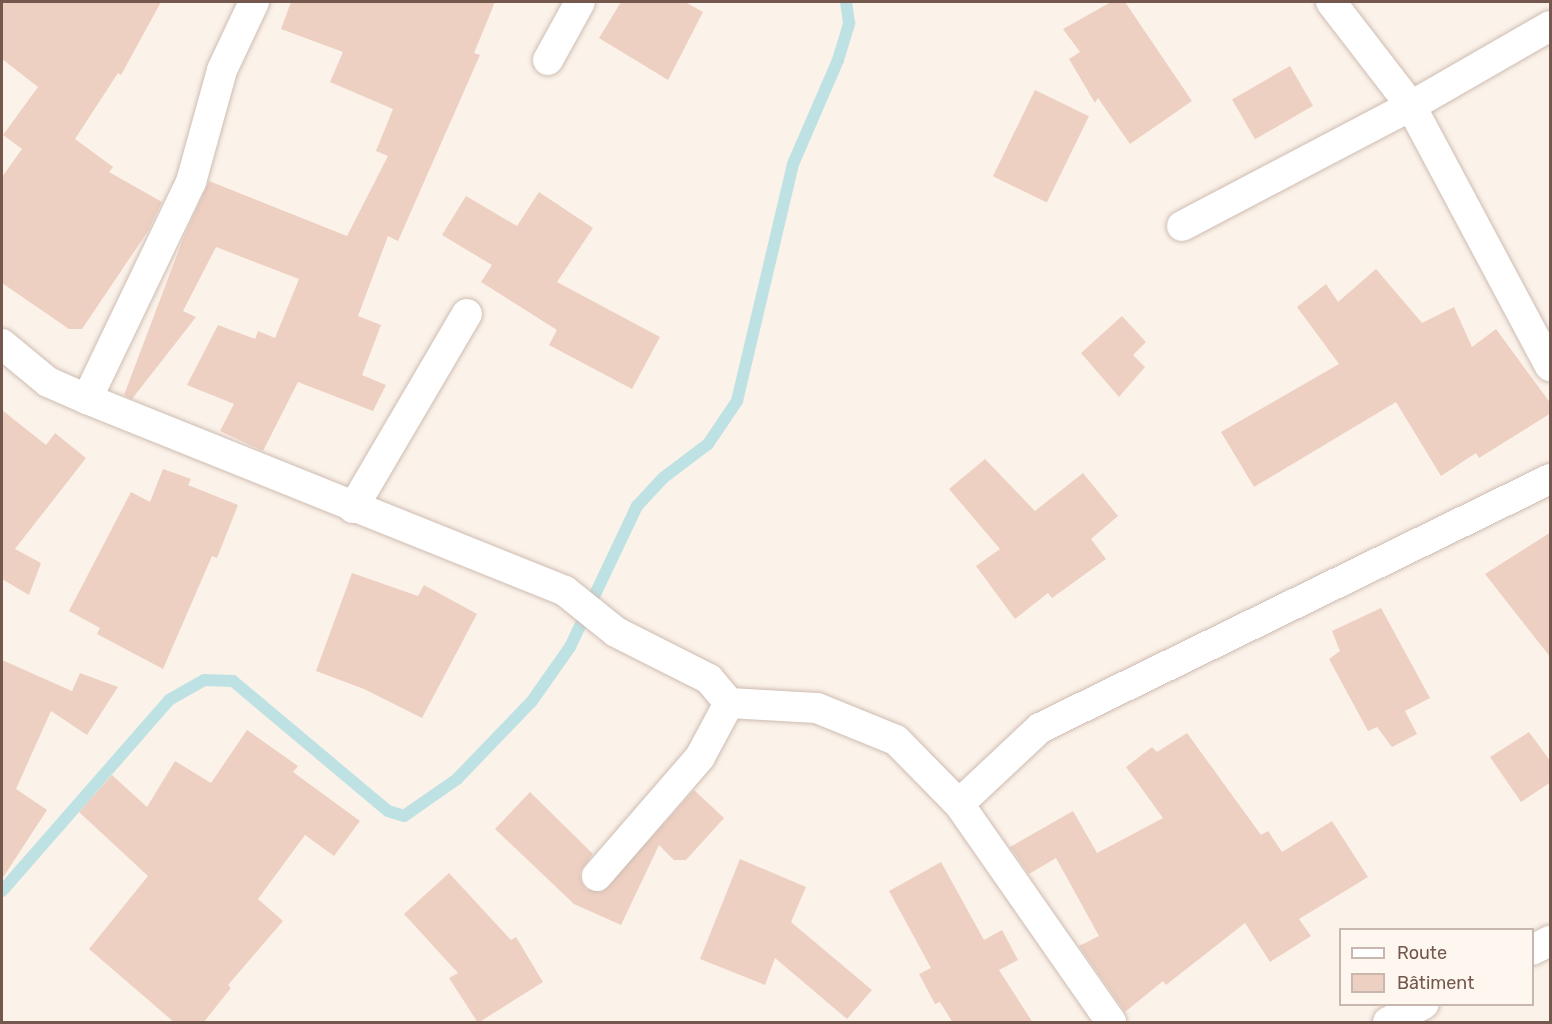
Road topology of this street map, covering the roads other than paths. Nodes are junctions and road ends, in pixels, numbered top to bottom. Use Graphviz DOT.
graph roads {
  1 [pos="254,2"];
  2 [pos="580,2"];
  3 [pos="1331,2"];
  4 [pos="1551,26"];
  5 [pos="548,60"];
  6 [pos="1411,106"];
  7 [pos="1182,226"];
  8 [pos="467,314"];
  9 [pos="2,344"];
  10 [pos="1551,366"];
  11 [pos="87,399"];
  12 [pos="1551,479"];
  13 [pos="353,508"];
  14 [pos="729,702"];
  15 [pos="959,804"];
  16 [pos="597,876"];
  17 [pos="1551,941"];
  18 [pos="1534,950"];
  19 [pos="1422,1006"];
  20 [pos="1111,1023"];
  21 [pos="1388,1023"];
  1 -- 11 [label="street"];
  2 -- 5 [label="street"];
  3 -- 6 [label="street"];
  4 -- 6 [label="street"];
  6 -- 7 [label="street"];
  6 -- 10 [label="street"];
  8 -- 13 [label="street"];
  9 -- 11 [label="street"];
  11 -- 13 [label="street"];
  12 -- 15 [label="street"];
  13 -- 14 [label="street"];
  14 -- 15 [label="street"];
  14 -- 16 [label="street"];
  15 -- 20 [label="street"];
  17 -- 18 [label="street"];
  19 -- 21 [label="street"];
}
